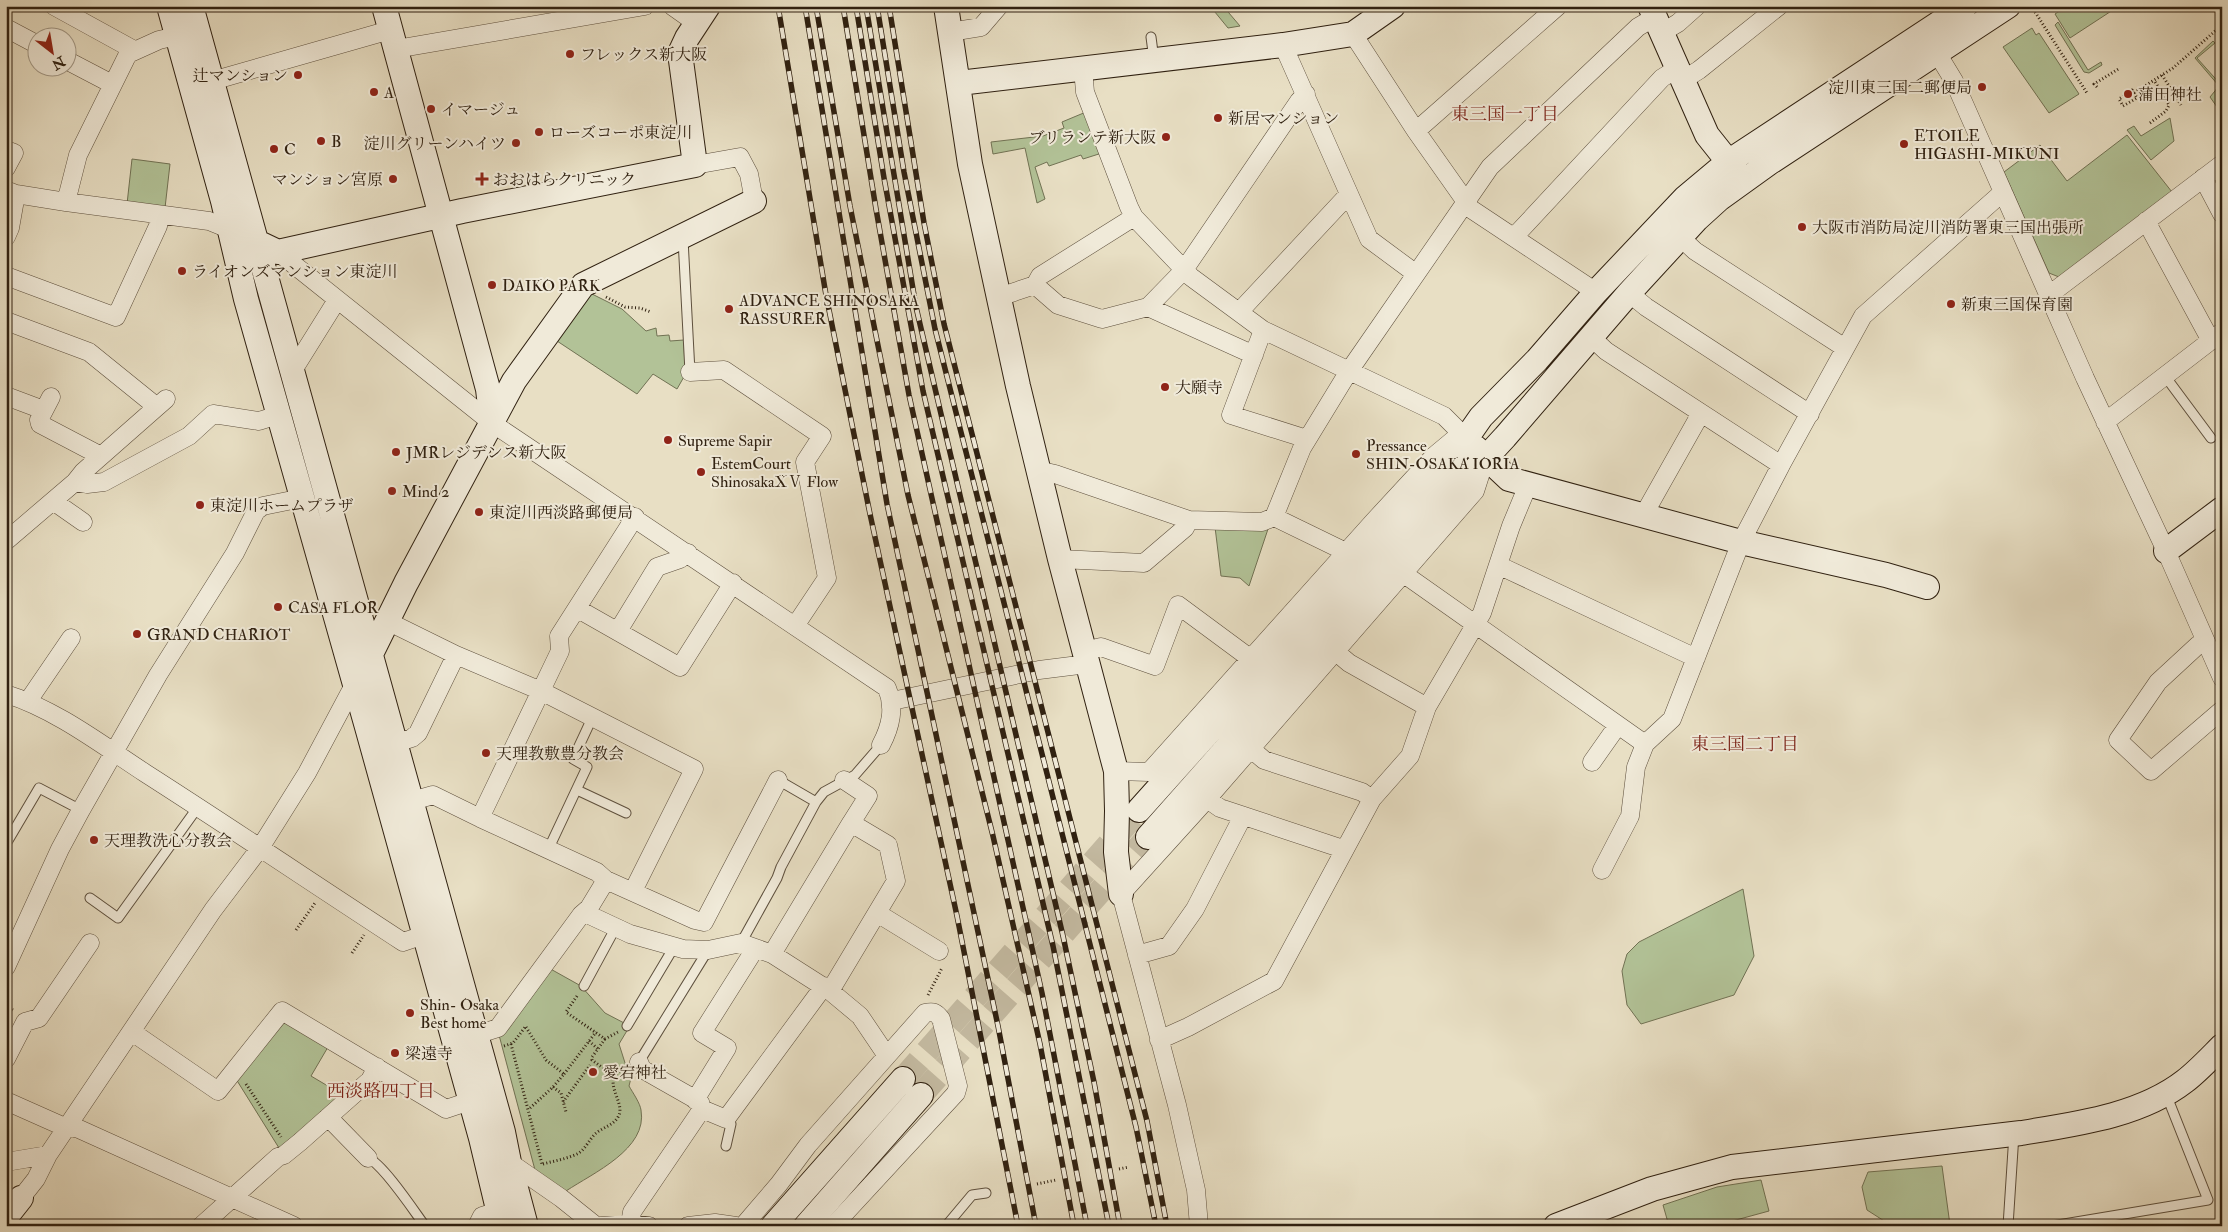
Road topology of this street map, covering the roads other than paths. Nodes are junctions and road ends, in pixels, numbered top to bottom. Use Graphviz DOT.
graph roads {
  1 [pos="54,6"];
  2 [pos="169,6"];
  3 [pos="191,6"];
  4 [pos="384,6"];
  5 [pos="645,6"];
  6 [pos="672,6"];
  7 [pos="946,6"];
  8 [pos="999,6"];
  9 [pos="1558,6"];
  10 [pos="1697,6"];
  11 [pos="1779,6"];
  12 [pos="2008,6"];
  13 [pos="1962,7"];
  14 [pos="1385,8"];
  15 [pos="702,15"];
  16 [pos="1655,19"];
  17 [pos="6,28"];
  18 [pos="950,32"];
  19 [pos="1353,34"];
  20 [pos="177,36"];
  21 [pos="28,40"];
  22 [pos="393,40"];
  23 [pos="1283,45"];
  24 [pos="134,50"];
  25 [pos="1937,53"];
  26 [pos="78,66"];
  27 [pos="1083,68"];
  28 [pos="1680,74"];
  29 [pos="212,81"];
  30 [pos="959,83"];
  31 [pos="112,84"];
  32 [pos="1306,94"];
  33 [pos="1416,131"];
  34 [pos="6,150"];
  35 [pos="1728,162"];
  36 [pos="2222,164"];
  37 [pos="695,165"];
  38 [pos="6,168"];
  39 [pos="2203,178"];
  40 [pos="1744,181"];
  41 [pos="11,192"];
  42 [pos="2003,192"];
  43 [pos="1349,194"];
  44 [pos="754,201"];
  45 [pos="1464,201"];
  46 [pos="66,202"];
  47 [pos="2222,214"];
  48 [pos="160,215"];
  49 [pos="441,216"];
  50 [pos="1134,216"];
  51 [pos="2146,221"];
  52 [pos="230,229"];
  53 [pos="682,236"];
  54 [pos="1679,236"];
  55 [pos="6,237"];
  56 [pos="1514,237"];
  57 [pos="257,242"];
  58 [pos="278,252"];
  59 [pos="1184,270"];
  60 [pos="1415,274"];
  61 [pos="6,276"];
  62 [pos="1035,285"];
  63 [pos="1596,292"];
  64 [pos="1629,294"];
  65 [pos="2049,295"];
  66 [pos="999,297"];
  67 [pos="336,300"];
  68 [pos="1148,308"];
  69 [pos="1239,312"];
  70 [pos="6,321"];
  71 [pos="1263,330"];
  72 [pos="1590,337"];
  73 [pos="2216,337"];
  74 [pos="1845,348"];
  75 [pos="1254,355"];
  76 [pos="1349,371"];
  77 [pos="292,372"];
  78 [pos="690,372"];
  79 [pos="2165,376"];
  80 [pos="6,396"];
  81 [pos="51,397"];
  82 [pos="1701,413"];
  83 [pos="42,414"];
  84 [pos="1810,414"];
  85 [pos="278,415"];
  86 [pos="2105,422"];
  87 [pos="492,423"];
  88 [pos="1464,436"];
  89 [pos="2212,438"];
  90 [pos="1307,440"];
  91 [pos="101,456"];
  92 [pos="1486,458"];
  93 [pos="1781,465"];
  94 [pos="1037,470"];
  95 [pos="75,482"];
  96 [pos="1528,485"];
  97 [pos="302,498"];
  98 [pos="53,501"];
  99 [pos="2222,509"];
  100 [pos="1643,516"];
  101 [pos="634,517"];
  102 [pos="1274,517"];
  103 [pos="1189,520"];
  104 [pos="83,522"];
  105 [pos="6,541"];
  106 [pos="1741,542"];
  107 [pos="2166,551"];
  108 [pos="1346,552"];
  109 [pos="688,553"];
  110 [pos="1060,559"];
  111 [pos="1498,565"];
  112 [pos="1404,574"];
  113 [pos="733,584"];
  114 [pos="1928,588"];
  115 [pos="578,609"];
  116 [pos="386,621"];
  117 [pos="795,626"];
  118 [pos="1476,626"];
  119 [pos="618,631"];
  120 [pos="71,638"];
  121 [pos="2213,646"];
  122 [pos="1336,652"];
  123 [pos="371,654"];
  124 [pos="456,655"];
  125 [pos="1086,658"];
  126 [pos="1696,658"];
  127 [pos="1251,659"];
  128 [pos="2222,678"];
  129 [pos="355,683"];
  130 [pos="541,690"];
  131 [pos="6,694"];
  132 [pos="28,701"];
  133 [pos="892,701"];
  134 [pos="1427,707"];
  135 [pos="2222,710"];
  136 [pos="593,716"];
  137 [pos="1618,725"];
  138 [pos="396,743"];
  139 [pos="1645,744"];
  140 [pos="881,745"];
  141 [pos="1250,748"];
  142 [pos="113,752"];
  143 [pos="1592,762"];
  144 [pos="1116,771"];
  145 [pos="778,780"];
  146 [pos="844,780"];
  147 [pos="577,790"];
  148 [pos="1207,799"];
  149 [pos="1372,799"];
  150 [pos="412,801"];
  151 [pos="816,802"];
  152 [pos="198,807"];
  153 [pos="81,810"];
  154 [pos="1139,810"];
  155 [pos="626,813"];
  156 [pos="1243,816"];
  157 [pos="480,818"];
  158 [pos="851,823"];
  159 [pos="1148,836"];
  160 [pos="6,844"];
  161 [pos="260,848"];
  162 [pos="1343,849"];
  163 [pos="548,850"];
  164 [pos="1602,870"];
  165 [pos="606,880"];
  166 [pos="633,891"];
  167 [pos="1121,894"];
  168 [pos="90,898"];
  169 [pos="585,913"];
  170 [pos="876,913"];
  171 [pos="616,927"];
  172 [pos="424,935"];
  173 [pos="90,943"];
  174 [pos="748,946"];
  175 [pos="674,947"];
  176 [pos="708,950"];
  177 [pos="939,951"];
  178 [pos="772,954"];
  179 [pos="1137,955"];
  180 [pos="7,961"];
  181 [pos="583,987"];
  182 [pos="827,988"];
  183 [pos="627,1026"];
  184 [pos="132,1032"];
  185 [pos="476,1035"];
  186 [pos="1159,1040"];
  187 [pos="2222,1046"];
  188 [pos="887,1056"];
  189 [pos="6,1059"];
  190 [pos="640,1064"];
  191 [pos="378,1067"];
  192 [pos="903,1079"];
  193 [pos="2166,1093"];
  194 [pos="921,1095"];
  195 [pos="6,1100"];
  196 [pos="470,1101"];
  197 [pos="699,1104"];
  198 [pos="328,1117"];
  199 [pos="726,1119"];
  200 [pos="68,1127"];
  201 [pos="2014,1133"];
  202 [pos="726,1146"];
  203 [pos="48,1155"];
  204 [pos="368,1158"];
  205 [pos="6,1162"];
  206 [pos="509,1162"];
  207 [pos="986,1193"];
  208 [pos="232,1196"];
  209 [pos="21,1198"];
  210 [pos="6,1217"];
  211 [pos="500,1218"];
  212 [pos="630,1224"];
  213 [pos="201,1226"];
  214 [pos="294,1226"];
  215 [pos="425,1226"];
  216 [pos="477,1226"];
  217 [pos="526,1226"];
  218 [pos="596,1226"];
  219 [pos="601,1226"];
  220 [pos="649,1226"];
  221 [pos="688,1226"];
  222 [pos="736,1226"];
  223 [pos="743,1226"];
  224 [pos="773,1226"];
  225 [pos="806,1226"];
  226 [pos="833,1226"];
  227 [pos="946,1226"];
  228 [pos="1199,1226"];
  229 [pos="1556,1226"];
  230 [pos="2008,1226"];
  231 [pos="2052,1226"];
  1 -- 24 [label="street"];
  2 -- 20 [label="street"];
  3 -- 29 [label="street"];
  4 -- 22 [label="street"];
  5 -- 22 [label="street"];
  6 -- 15 [label="street"];
  7 -- 18 [label="street"];
  8 -- 18 [label="street"];
  9 -- 33 [label="street"];
  10 -- 16 [label="street"];
  11 -- 28 [label="street"];
  12 -- 25 [label="street"];
  13 -- 35 [label="street"];
  14 -- 19 [label="street"];
  15 -- 37 [label="street"];
  16 -- 28 [label="street"];
  16 -- 45 [label="street"];
  17 -- 21 [label="street"];
  18 -- 30 [label="street"];
  19 -- 23 [label="street"];
  19 -- 33 [label="street"];
  20 -- 24 [label="street"];
  20 -- 52 [label="street"];
  22 -- 29 [label="street"];
  22 -- 49 [label="street"];
  23 -- 27 [label="street"];
  23 -- 32 [label="street"];
  24 -- 31 [label="street"];
  25 -- 40 [label="street"];
  25 -- 42 [label="street"];
  26 -- 31 [label="street"];
  27 -- 30 [label="street"];
  27 -- 50 [label="street"];
  28 -- 35 [label="street"];
  28 -- 56 [label="street"];
  29 -- 57 [label="street"];
  30 -- 66 [label="street"];
  31 -- 46 [label="street"];
  32 -- 43 [label="street"];
  32 -- 59 [label="street"];
  33 -- 45 [label="street"];
  34 -- 38 [label="street"];
  35 -- 40 [label="street"];
  35 -- 63 [label="street"];
  36 -- 39 [label="street"];
  37 -- 44 [label="street"];
  37 -- 49 [label="street"];
  39 -- 47 [label="street"];
  39 -- 51 [label="street"];
  40 -- 54 [label="street"];
  41 -- 46 [label="street"];
  41 -- 55 [label="street"];
  42 -- 65 [label="street"];
  42 -- 74 [label="street"];
  43 -- 60 [label="street"];
  43 -- 69 [label="street"];
  44 -- 53 [label="street"];
  45 -- 56 [label="street"];
  45 -- 60 [label="street"];
  46 -- 48 [label="street"];
  48 -- 52 [label="street"];
  48 -- 61 [label="street"];
  49 -- 58 [label="street"];
  49 -- 87 [label="street"];
  50 -- 59 [label="street"];
  50 -- 62 [label="street"];
  51 -- 65 [label="street"];
  51 -- 73 [label="street"];
  52 -- 57 [label="street"];
  52 -- 85 [label="street"];
  53 -- 78 [label="lane"];
  53 -- 87 [label="street"];
  54 -- 64 [label="street"];
  54 -- 74 [label="street"];
  56 -- 63 [label="street"];
  57 -- 58 [label="street"];
  57 -- 77 [label="street"];
  58 -- 67 [label="street"];
  59 -- 68 [label="street"];
  59 -- 69 [label="street"];
  60 -- 76 [label="street"];
  62 -- 66 [label="street"];
  62 -- 68 [label="street"];
  63 -- 88 [label="street"];
  64 -- 72 [label="street"];
  64 -- 84 [label="street"];
  65 -- 86 [label="street"];
  66 -- 94 [label="street"];
  67 -- 77 [label="street"];
  67 -- 87 [label="street"];
  68 -- 75 [label="street"];
  69 -- 71 [label="street"];
  70 -- 91 [label="street"];
  71 -- 75 [label="street"];
  71 -- 76 [label="street"];
  72 -- 82 [label="street"];
  72 -- 92 [label="street"];
  73 -- 79 [label="street"];
  74 -- 84 [label="street"];
  75 -- 90 [label="street"];
  76 -- 88 [label="street"];
  76 -- 90 [label="street"];
  77 -- 123 [label="street"];
  78 -- 117 [label="street"];
  79 -- 86 [label="street"];
  79 -- 89 [label="lane"];
  80 -- 83 [label="street"];
  81 -- 83 [label="street"];
  82 -- 93 [label="street"];
  82 -- 100 [label="street"];
  83 -- 91 [label="street"];
  84 -- 93 [label="street"];
  85 -- 95 [label="street"];
  85 -- 97 [label="street"];
  86 -- 107 [label="street"];
  87 -- 101 [label="street"];
  87 -- 116 [label="street"];
  88 -- 92 [label="street"];
  88 -- 108 [label="street"];
  88 -- 154 [label="street"];
  90 -- 102 [label="street"];
  91 -- 95 [label="street"];
  92 -- 96 [label="street"];
  92 -- 112 [label="street"];
  92 -- 159 [label="street"];
  93 -- 106 [label="street"];
  94 -- 103 [label="street"];
  94 -- 110 [label="street"];
  95 -- 98 [label="street"];
  96 -- 100 [label="street"];
  96 -- 111 [label="street"];
  97 -- 129 [label="street"];
  97 -- 142 [label="street"];
  98 -- 104 [label="street"];
  98 -- 105 [label="street"];
  99 -- 107 [label="street"];
  100 -- 106 [label="street"];
  101 -- 109 [label="street"];
  101 -- 115 [label="street"];
  102 -- 103 [label="street"];
  102 -- 108 [label="street"];
  103 -- 110 [label="street"];
  106 -- 114 [label="street"];
  106 -- 126 [label="street"];
  107 -- 121 [label="street"];
  108 -- 127 [label="street"];
  109 -- 113 [label="street"];
  109 -- 119 [label="street"];
  110 -- 125 [label="street"];
  111 -- 118 [label="street"];
  111 -- 126 [label="street"];
  112 -- 118 [label="street"];
  112 -- 122 [label="street"];
  113 -- 117 [label="street"];
  113 -- 119 [label="street"];
  115 -- 119 [label="street"];
  115 -- 130 [label="street"];
  116 -- 123 [label="street"];
  116 -- 124 [label="street"];
  117 -- 133 [label="street"];
  118 -- 134 [label="street"];
  118 -- 137 [label="street"];
  120 -- 132 [label="street"];
  121 -- 128 [label="street"];
  121 -- 135 [label="street"];
  122 -- 134 [label="street"];
  122 -- 141 [label="street"];
  123 -- 129 [label="street"];
  123 -- 138 [label="street"];
  124 -- 130 [label="street"];
  124 -- 138 [label="street"];
  125 -- 127 [label="street"];
  125 -- 133 [label="street"];
  125 -- 144 [label="street"];
  126 -- 139 [label="street"];
  127 -- 144 [label="street"];
  129 -- 161 [label="street"];
  129 -- 172 [label="street"];
  130 -- 136 [label="street"];
  130 -- 157 [label="street"];
  131 -- 132 [label="street"];
  132 -- 142 [label="street"];
  133 -- 140 [label="street"];
  134 -- 149 [label="street"];
  136 -- 147 [label="lane"];
  136 -- 166 [label="street"];
  137 -- 139 [label="street"];
  137 -- 143 [label="street"];
  138 -- 150 [label="street"];
  139 -- 164 [label="street"];
  140 -- 146 [label="lane"];
  141 -- 148 [label="street"];
  141 -- 149 [label="street"];
  142 -- 152 [label="street"];
  142 -- 153 [label="street"];
  144 -- 167 [label="street"];
  145 -- 151 [label="lane"];
  145 -- 166 [label="street"];
  146 -- 151 [label="lane"];
  146 -- 158 [label="street"];
  147 -- 155 [label="lane"];
  147 -- 163 [label="lane"];
  148 -- 156 [label="street"];
  148 -- 167 [label="street"];
  149 -- 162 [label="street"];
  150 -- 157 [label="street"];
  150 -- 185 [label="street"];
  151 -- 174 [label="lane"];
  152 -- 161 [label="street"];
  152 -- 168 [label="lane"];
  153 -- 160 [label="lane"];
  153 -- 180 [label="street"];
  156 -- 162 [label="street"];
  156 -- 179 [label="street"];
  157 -- 163 [label="street"];
  158 -- 170 [label="street"];
  158 -- 178 [label="street"];
  161 -- 172 [label="street"];
  161 -- 184 [label="street"];
  162 -- 186 [label="street"];
  163 -- 165 [label="street"];
  165 -- 166 [label="street"];
  165 -- 169 [label="street"];
  167 -- 179 [label="street"];
  169 -- 171 [label="street"];
  169 -- 185 [label="street"];
  170 -- 177 [label="street"];
  170 -- 182 [label="street"];
  171 -- 175 [label="street"];
  171 -- 181 [label="lane"];
  172 -- 196 [label="street"];
  173 -- 189 [label="street"];
  174 -- 176 [label="street"];
  174 -- 178 [label="street"];
  174 -- 197 [label="street"];
  175 -- 176 [label="street"];
  175 -- 183 [label="lane"];
  176 -- 190 [label="lane"];
  178 -- 182 [label="street"];
  179 -- 186 [label="street"];
  182 -- 188 [label="street"];
  182 -- 199 [label="street"];
  184 -- 191 [label="street"];
  184 -- 200 [label="street"];
  185 -- 206 [label="street"];
  186 -- 228 [label="street"];
  187 -- 193 [label="street"];
  188 -- 223 [label="street"];
  188 -- 226 [label="street"];
  190 -- 197 [label="street"];
  191 -- 196 [label="street"];
  191 -- 198 [label="street"];
  192 -- 224 [label="street"];
  193 -- 201 [label="street"];
  193 -- 231 [label="lane"];
  194 -- 225 [label="street"];
  195 -- 200 [label="street"];
  196 -- 211 [label="street"];
  197 -- 199 [label="street"];
  197 -- 212 [label="street"];
  198 -- 204 [label="street"];
  198 -- 208 [label="street"];
  199 -- 202 [label="lane"];
  200 -- 203 [label="street"];
  200 -- 208 [label="street"];
  201 -- 229 [label="street"];
  201 -- 230 [label="lane"];
  203 -- 205 [label="street"];
  203 -- 209 [label="street"];
  204 -- 215 [label="lane"];
  206 -- 217 [label="street"];
  206 -- 218 [label="street"];
  207 -- 227 [label="lane"];
  208 -- 213 [label="street"];
  208 -- 214 [label="street"];
  209 -- 210 [label="street"];
  211 -- 216 [label="street"];
  212 -- 219 [label="street"];
  212 -- 220 [label="street"];
  221 -- 222 [label="street"];
}
